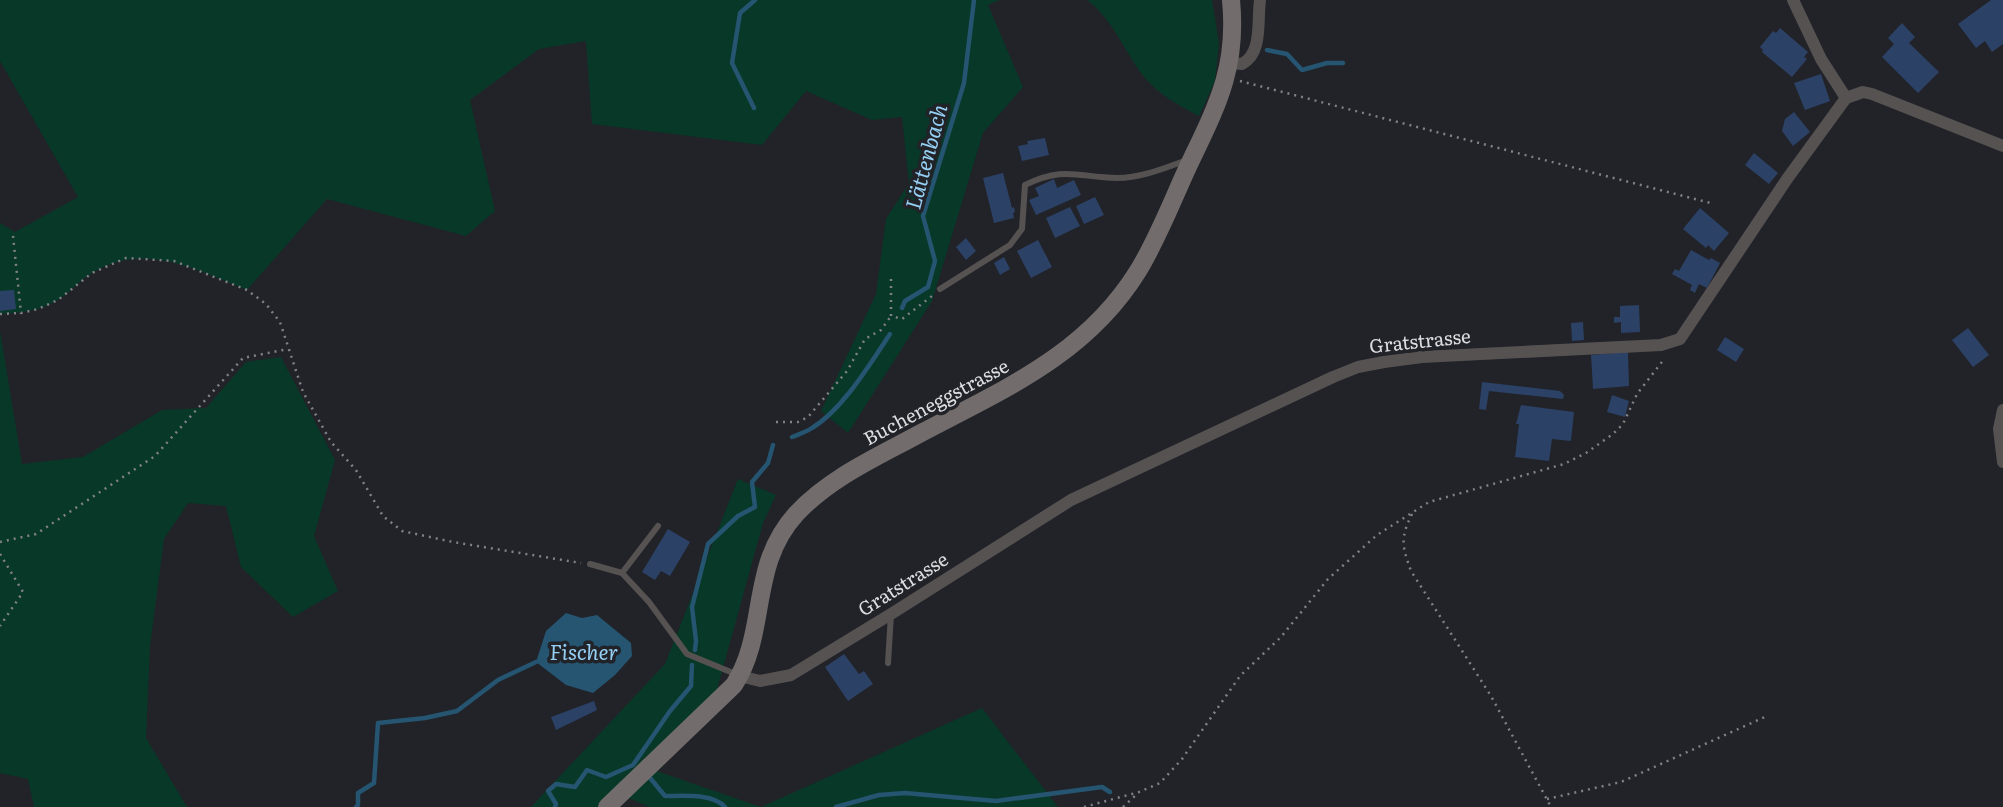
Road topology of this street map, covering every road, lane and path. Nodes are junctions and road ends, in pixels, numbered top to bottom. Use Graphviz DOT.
graph roads {
  1 [pos="1231,0"];
  2 [pos="1260,0"];
  3 [pos="1793,0"];
  4 [pos="1229,70"];
  5 [pos="1846,98"];
  6 [pos="2003,146"];
  7 [pos="1192,158"];
  8 [pos="1714,204"];
  9 [pos="13,236"];
  10 [pos="891,279"];
  11 [pos="940,289"];
  12 [pos="21,313"];
  13 [pos="0,314"];
  14 [pos="891,316"];
  15 [pos="1680,339"];
  16 [pos="290,349"];
  17 [pos="2003,410"];
  18 [pos="776,422"];
  19 [pos="2003,462"];
  20 [pos="1412,514"];
  21 [pos="658,526"];
  22 [pos="0,542"];
  23 [pos="0,554"];
  24 [pos="590,564"];
  25 [pos="622,573"];
  26 [pos="891,614"];
  27 [pos="0,626"];
  28 [pos="888,663"];
  29 [pos="740,676"];
  30 [pos="1767,716"];
  31 [pos="1139,792"];
  32 [pos="1547,799"];
  33 [pos="607,807"];
  34 [pos="1084,807"];
  35 [pos="1123,807"];
  36 [pos="1551,807"];
  1 -- 4 [label="street, Bucheneggstrasse"];
  2 -- 4 [label="street"];
  3 -- 5 [label="street"];
  4 -- 7 [label="street, Bucheneggstrasse"];
  4 -- 8 [label="path"];
  5 -- 6 [label="street"];
  5 -- 15 [label="street"];
  7 -- 11 [label="lane"];
  7 -- 29 [label="street, Bucheneggstrasse"];
  9 -- 12 [label="path"];
  10 -- 14 [label="path"];
  11 -- 14 [label="path"];
  12 -- 13 [label="path"];
  12 -- 16 [label="path"];
  14 -- 18 [label="path"];
  15 -- 20 [label="path"];
  15 -- 26 [label="street, Gratstrasse"];
  16 -- 22 [label="path"];
  16 -- 24 [label="path"];
  17 -- 19 [label="street"];
  20 -- 31 [label="path"];
  20 -- 32 [label="path"];
  21 -- 25 [label="lane"];
  23 -- 27 [label="path"];
  24 -- 25 [label="lane"];
  25 -- 29 [label="lane"];
  26 -- 28 [label="lane"];
  26 -- 29 [label="street, Gratstrasse"];
  29 -- 33 [label="street, Bucheneggstrasse"];
  30 -- 32 [label="path"];
  31 -- 34 [label="path"];
  31 -- 35 [label="path"];
  32 -- 36 [label="path"];
}
